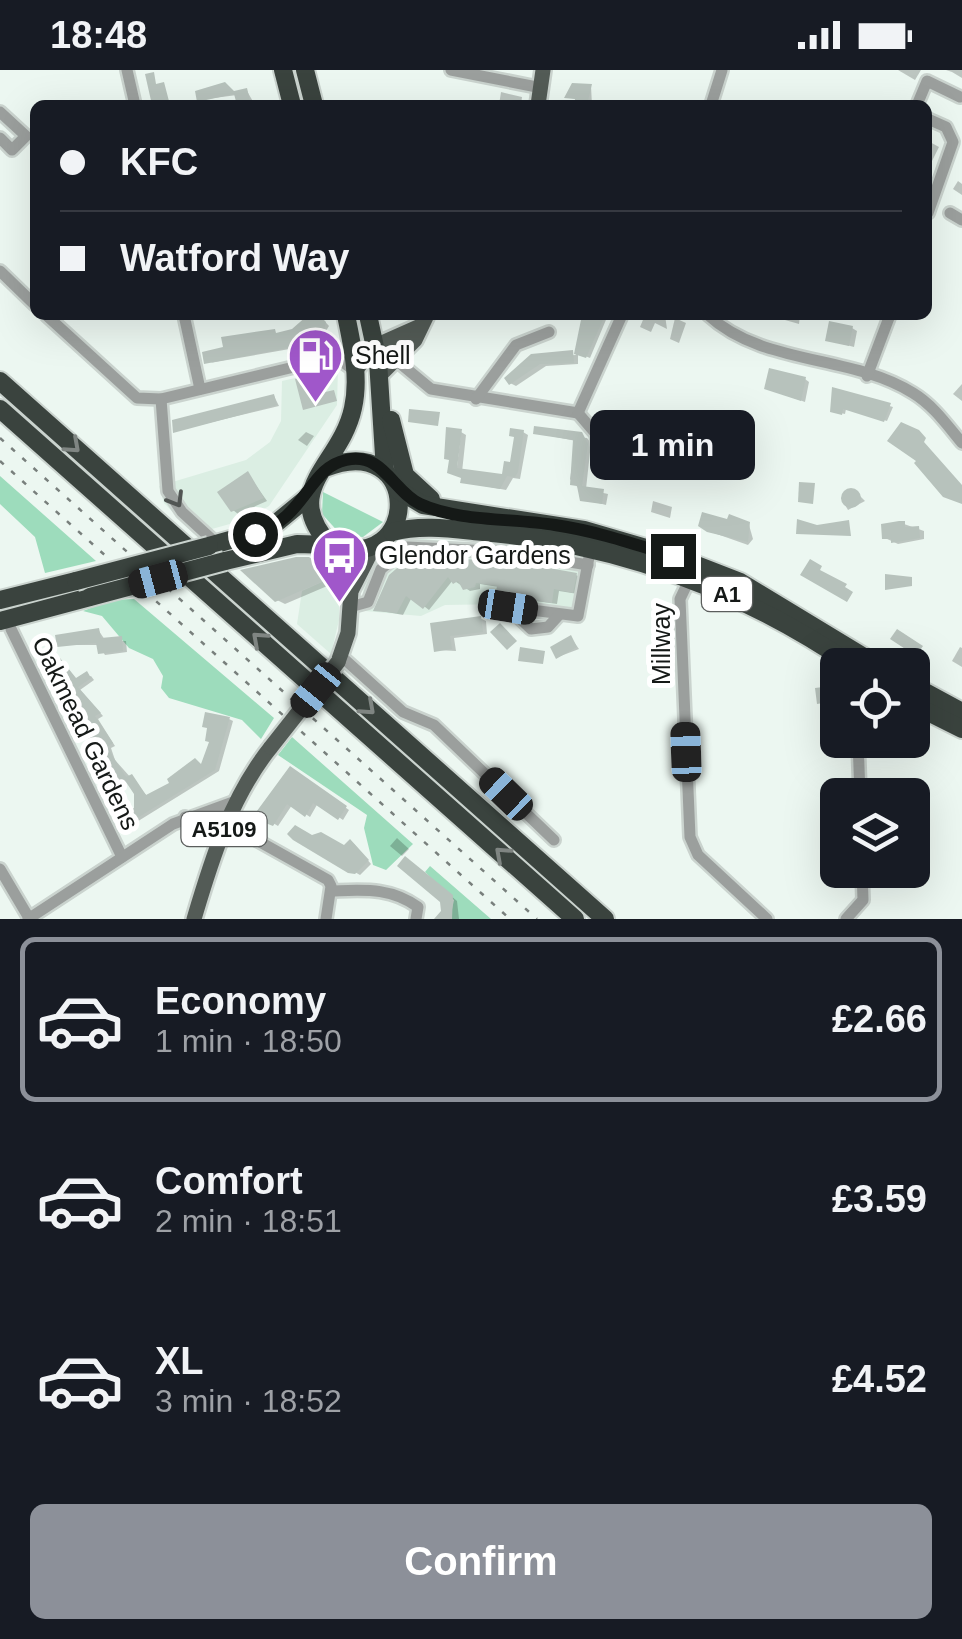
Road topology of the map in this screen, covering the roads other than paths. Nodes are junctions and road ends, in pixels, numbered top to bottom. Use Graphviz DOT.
graph roads {
  1 [pos="127,70"];
  2 [pos="282,70"];
  3 [pos="305,70"];
  4 [pos="451,70"];
  5 [pos="544,70"];
  6 [pos="722,70"];
  7 [pos="542,88"];
  8 [pos="960,97"];
  9 [pos="134,100"];
  10 [pos="291,100"];
  11 [pos="313,100"];
  12 [pos="539,100"];
  13 [pos="712,100"];
  14 [pos="919,100"];
  15 [pos="0,112"];
  16 [pos="932,121"];
  17 [pos="0,138"];
  18 [pos="932,202"];
  19 [pos="0,272"];
  20 [pos="30,300"];
  21 [pos="51,320"];
  22 [pos="185,320"];
  23 [pos="369,320"];
  24 [pos="424,320"];
  25 [pos="620,320"];
  26 [pos="716,320"];
  27 [pos="888,320"];
  28 [pos="348,323"];
  29 [pos="549,332"];
  30 [pos="375,346"];
  31 [pos="326,359"];
  32 [pos="396,360"];
  33 [pos="356,370"];
  34 [pos="379,376"];
  35 [pos="867,376"];
  36 [pos="0,381"];
  37 [pos="200,388"];
  38 [pos="160,399"];
  39 [pos="476,399"];
  40 [pos="0,409"];
  41 [pos="578,412"];
  42 [pos="962,443"];
  43 [pos="598,447"];
  44 [pos="325,468"];
  45 [pos="386,470"];
  46 [pos="398,490"];
  47 [pos="308,496"];
  48 [pos="438,508"];
  49 [pos="392,532"];
  50 [pos="335,546"];
  51 [pos="374,546"];
  52 [pos="217,550"];
  53 [pos="590,556"];
  54 [pos="690,577"];
  55 [pos="350,599"];
  56 [pos="0,600"];
  57 [pos="508,607"];
  58 [pos="5,625"];
  59 [pos="827,648"];
  60 [pos="850,648"];
  61 [pos="340,660"];
  62 [pos="930,694"];
  63 [pos="962,712"];
  64 [pos="930,713"];
  65 [pos="962,729"];
  66 [pos="236,801"];
  67 [pos="185,817"];
  68 [pos="224,830"];
  69 [pos="554,840"];
  70 [pos="122,857"];
  71 [pos="0,869"];
  72 [pos="863,888"];
  73 [pos="331,891"];
  74 [pos="33,918"];
  75 [pos="194,919"];
  76 [pos="326,919"];
  77 [pos="416,919"];
  78 [pos="575,919"];
  79 [pos="605,919"];
  80 [pos="767,919"];
  81 [pos="846,919"];
  1 -- 9 [label="street"];
  2 -- 10 [label="highway"];
  3 -- 11 [label="highway"];
  4 -- 7 [label="street"];
  5 -- 7 [label="main road"];
  6 -- 13 [label="street"];
  7 -- 12 [label="main road"];
  8 -- 14 [label="street"];
  15 -- 17 [label="street"];
  16 -- 18 [label="street"];
  19 -- 20 [label="street"];
  21 -- 38 [label="street"];
  22 -- 37 [label="street"];
  23 -- 30 [label="highway"];
  24 -- 30 [label="main road"];
  24 -- 32 [label="main road"];
  25 -- 41 [label="street"];
  26 -- 35 [label="street"];
  27 -- 35 [label="street"];
  28 -- 31 [label="street"];
  28 -- 33 [label="highway"];
  29 -- 39 [label="street"];
  30 -- 33 [label="main road"];
  30 -- 34 [label="highway"];
  31 -- 33 [label="street"];
  31 -- 37 [label="street"];
  32 -- 34 [label="main road"];
  32 -- 39 [label="street"];
  33 -- 44 [label="highway"];
  34 -- 45 [label="highway"];
  34 -- 48 [label="highway"];
  35 -- 42 [label="street"];
  36 -- 79 [label="highway, one-way"];
  37 -- 38 [label="street"];
  38 -- 52 [label="street, one-way"];
  39 -- 41 [label="street"];
  78 -- 40 [label="highway, one-way"];
  41 -- 43 [label="street"];
  44 -- 45 [label="highway"];
  44 -- 47 [label="highway"];
  45 -- 46 [label="highway"];
  46 -- 48 [label="highway, A1"];
  46 -- 49 [label="highway"];
  47 -- 50 [label="highway"];
  47 -- 52 [label="highway"];
  48 -- 60 [label="highway, A1"];
  49 -- 51 [label="highway"];
  49 -- 53 [label="highway, A1"];
  50 -- 51 [label="highway"];
  50 -- 52 [label="highway"];
  50 -- 55 [label="main road, A5109"];
  51 -- 55 [label="main road, A5109"];
  52 -- 56 [label="highway, bridge"];
  52 -- 58 [label="highway, bridge"];
  53 -- 54 [label="highway, A1"];
  53 -- 55 [label="street"];
  53 -- 57 [label="street"];
  54 -- 59 [label="highway, A1"];
  54 -- 80 [label="street, Millway"];
  55 -- 61 [label="main road, A5109"];
  58 -- 70 [label="street, Oakmead Gardens"];
  61 -- 66 [label="main road, A5109, bridge"];
  61 -- 69 [label="street"];
  62 -- 63 [label="highway"];
  64 -- 65 [label="highway"];
  66 -- 67 [label="street"];
  66 -- 68 [label="main road, A5109"];
  67 -- 68 [label="street"];
  67 -- 70 [label="street"];
  68 -- 73 [label="street"];
  68 -- 75 [label="main road, A5109"];
  70 -- 74 [label="street"];
  71 -- 74 [label="street"];
  72 -- 81 [label="street"];
  73 -- 76 [label="street"];
  73 -- 77 [label="street"];
}
